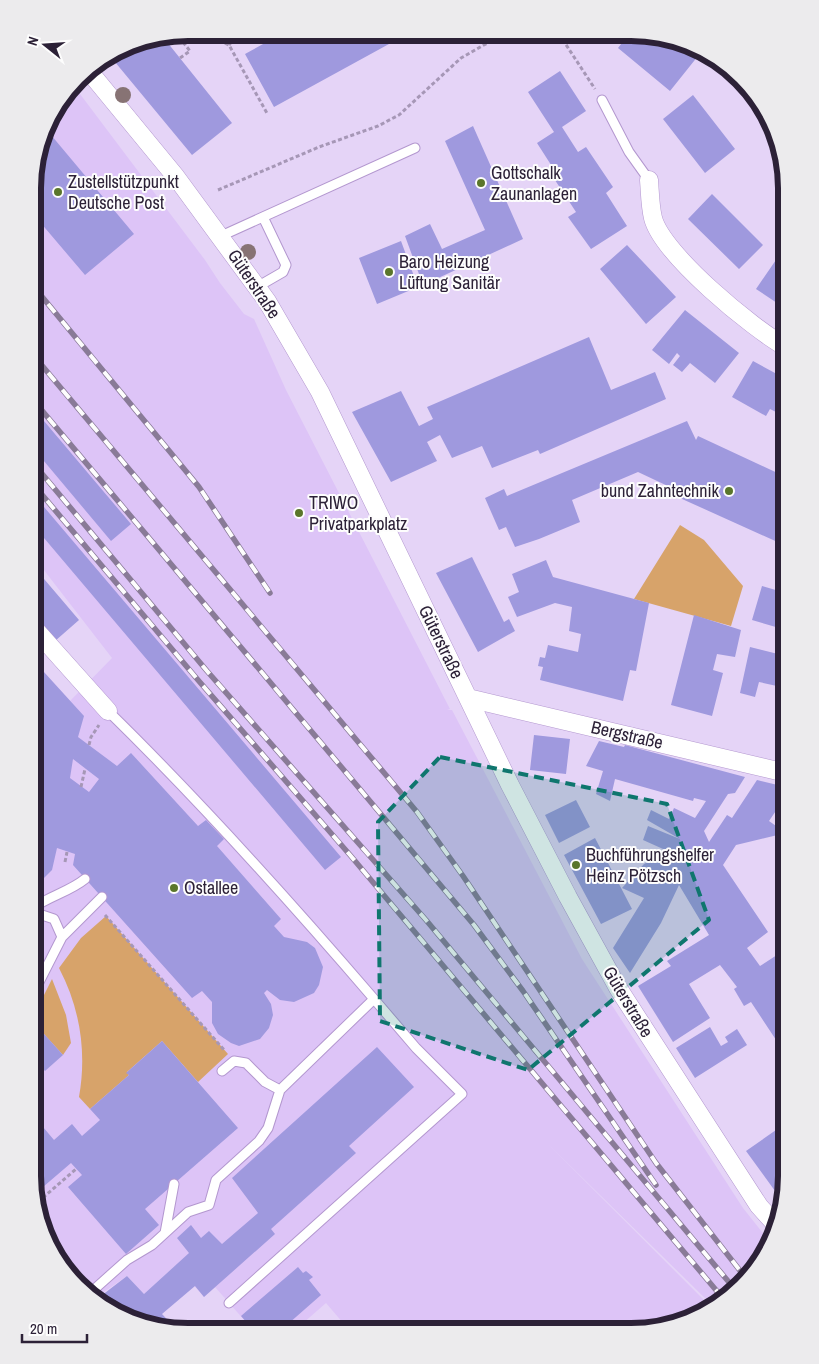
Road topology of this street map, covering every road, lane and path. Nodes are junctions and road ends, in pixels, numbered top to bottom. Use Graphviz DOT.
graph roads {
  1 [pos="220,41"];
  2 [pos="232,41"];
  3 [pos="492,41"];
  4 [pos="564,41"];
  5 [pos="183,42"];
  6 [pos="229,45"];
  7 [pos="180,58"];
  8 [pos="93,76"];
  9 [pos="602,100"];
  10 [pos="268,115"];
  11 [pos="414,148"];
  12 [pos="649,180"];
  13 [pos="218,190"];
  14 [pos="263,217"];
  15 [pos="221,236"];
  16 [pos="257,287"];
  17 [pos="778,342"];
  18 [pos="41,636"];
  19 [pos="468,698"];
  20 [pos="108,711"];
  21 [pos="85,769"];
  22 [pos="777,771"];
  23 [pos="82,787"];
  24 [pos="67,852"];
  25 [pos="65,862"];
  26 [pos="85,879"];
  27 [pos="98,900"];
  28 [pos="41,902"];
  29 [pos="41,914"];
  30 [pos="62,936"];
  31 [pos="41,978"];
  32 [pos="374,999"];
  33 [pos="234,1061"];
  34 [pos="222,1071"];
  35 [pos="280,1090"];
  36 [pos="76,1169"];
  37 [pos="174,1184"];
  38 [pos="43,1197"];
  39 [pos="771,1219"];
  40 [pos="165,1234"];
  41 [pos="95,1289"];
  42 [pos="229,1302"];
  1 -- 6 [label="path"];
  2 -- 6 [label="path"];
  3 -- 13 [label="path"];
  4 -- 9 [label="path"];
  5 -- 7 [label="path"];
  6 -- 10 [label="path"];
  8 -- 15 [label="street, Güterstraße"];
  9 -- 12 [label="lane"];
  11 -- 14 [label="lane"];
  12 -- 17 [label="street"];
  14 -- 15 [label="lane"];
  14 -- 16 [label="lane"];
  15 -- 16 [label="street, Güterstraße"];
  16 -- 19 [label="street, Güterstraße"];
  18 -- 20 [label="street"];
  19 -- 22 [label="street, Bergstraße"];
  19 -- 39 [label="street, Güterstraße"];
  20 -- 32 [label="lane"];
  21 -- 23 [label="path"];
  24 -- 25 [label="path"];
  26 -- 28 [label="lane"];
  27 -- 30 [label="lane"];
  27 -- 33 [label="path"];
  29 -- 30 [label="lane"];
  30 -- 31 [label="lane"];
  32 -- 35 [label="lane"];
  32 -- 42 [label="lane"];
  33 -- 34 [label="lane"];
  33 -- 35 [label="lane"];
  35 -- 40 [label="lane"];
  36 -- 38 [label="path"];
  37 -- 40 [label="lane"];
  40 -- 41 [label="lane"];
}
